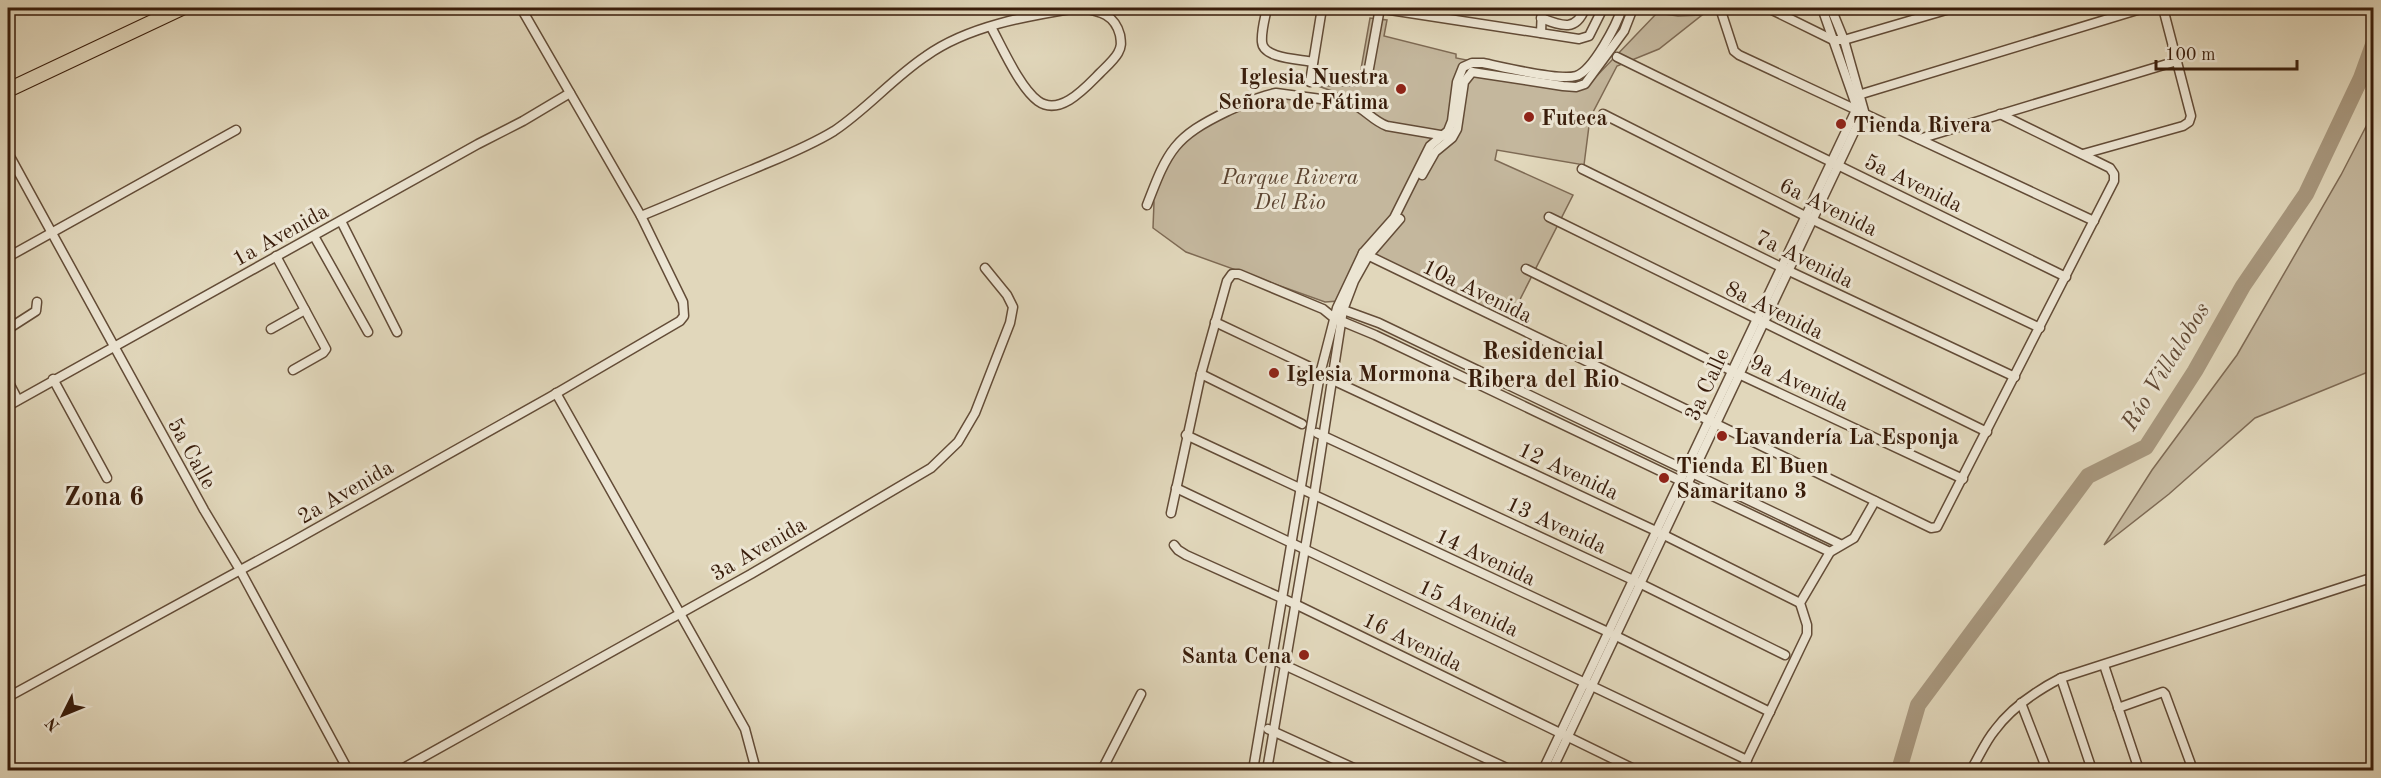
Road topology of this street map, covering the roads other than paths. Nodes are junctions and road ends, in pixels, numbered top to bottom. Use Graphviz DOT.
graph roads {
  1 [pos="182,8"];
  2 [pos="521,8"];
  3 [pos="1077,8"];
  4 [pos="1082,8"];
  5 [pos="1267,8"];
  6 [pos="1322,8"];
  7 [pos="1379,8"];
  8 [pos="1542,8"];
  9 [pos="1585,8"];
  10 [pos="1603,8"];
  11 [pos="1622,8"];
  12 [pos="1633,8"];
  13 [pos="1721,8"];
  14 [pos="1768,8"];
  15 [pos="1822,8"];
  16 [pos="1831,8"];
  17 [pos="1953,8"];
  18 [pos="2144,8"];
  19 [pos="2163,8"];
  20 [pos="1541,18"];
  21 [pos="991,27"];
  22 [pos="1541,33"];
  23 [pos="1833,40"];
  24 [pos="1844,40"];
  25 [pos="1617,57"];
  26 [pos="2177,60"];
  27 [pos="1313,62"];
  28 [pos="1466,64"];
  29 [pos="1472,72"];
  30 [pos="1367,79"];
  31 [pos="1310,82"];
  32 [pos="8,90"];
  33 [pos="570,93"];
  34 [pos="1856,96"];
  35 [pos="1860,110"];
  36 [pos="1603,114"];
  37 [pos="2000,114"];
  38 [pos="236,130"];
  39 [pos="1448,137"];
  40 [pos="1919,139"];
  41 [pos="8,153"];
  42 [pos="2083,154"];
  43 [pos="1835,164"];
  44 [pos="1582,169"];
  45 [pos="1147,205"];
  46 [pos="641,216"];
  47 [pos="1549,217"];
  48 [pos="1809,218"];
  49 [pos="341,221"];
  50 [pos="2094,221"];
  51 [pos="53,234"];
  52 [pos="314,236"];
  53 [pos="1365,254"];
  54 [pos="276,256"];
  55 [pos="8,258"];
  56 [pos="985,268"];
  57 [pos="1526,269"];
  58 [pos="1785,269"];
  59 [pos="2066,277"];
  60 [pos="37,302"];
  61 [pos="1341,305"];
  62 [pos="1323,309"];
  63 [pos="305,310"];
  64 [pos="1337,320"];
  65 [pos="1215,322"];
  66 [pos="1760,322"];
  67 [pos="2040,328"];
  68 [pos="8,329"];
  69 [pos="271,329"];
  70 [pos="368,332"];
  71 [pos="397,332"];
  72 [pos="113,347"];
  73 [pos="1308,366"];
  74 [pos="293,369"];
  75 [pos="1736,372"];
  76 [pos="1201,374"];
  77 [pos="1320,374"];
  78 [pos="2015,377"];
  79 [pos="1331,378"];
  80 [pos="53,380"];
  81 [pos="8,381"];
  82 [pos="556,393"];
  83 [pos="18,400"];
  84 [pos="8,406"];
  85 [pos="1712,422"];
  86 [pos="1302,424"];
  87 [pos="1311,430"];
  88 [pos="1987,432"];
  89 [pos="1186,435"];
  90 [pos="1322,435"];
  91 [pos="1689,471"];
  92 [pos="107,478"];
  93 [pos="1963,479"];
  94 [pos="1684,482"];
  95 [pos="1176,488"];
  96 [pos="1301,490"];
  97 [pos="1314,496"];
  98 [pos="1875,501"];
  99 [pos="1171,513"];
  100 [pos="1660,532"];
  101 [pos="1174,544"];
  102 [pos="1292,544"];
  103 [pos="1839,544"];
  104 [pos="1305,549"];
  105 [pos="1830,552"];
  106 [pos="240,570"];
  107 [pos="2373,577"];
  108 [pos="1637,582"];
  109 [pos="1282,598"];
  110 [pos="1800,603"];
  111 [pos="1295,604"];
  112 [pos="679,614"];
  113 [pos="1612,634"];
  114 [pos="1785,655"];
  115 [pos="1272,660"];
  116 [pos="2104,664"];
  117 [pos="1285,665"];
  118 [pos="2061,678"];
  119 [pos="1589,684"];
  120 [pos="1141,694"];
  121 [pos="8,697"];
  122 [pos="2021,703"];
  123 [pos="2118,708"];
  124 [pos="1770,712"];
  125 [pos="1261,725"];
  126 [pos="1274,731"];
  127 [pos="1564,735"];
  128 [pos="1747,760"];
  129 [pos="348,771"];
  130 [pos="400,771"];
  131 [pos="756,771"];
  132 [pos="1102,771"];
  133 [pos="1253,771"];
  134 [pos="1267,771"];
  135 [pos="1358,771"];
  136 [pos="1511,771"];
  137 [pos="1543,771"];
  138 [pos="1552,771"];
  139 [pos="1636,771"];
  140 [pos="1742,771"];
  141 [pos="1971,771"];
  142 [pos="2047,771"];
  143 [pos="2092,771"];
  144 [pos="2139,771"];
  145 [pos="2193,771"];
  1 -- 32 [label="main road"];
  2 -- 33 [label="street"];
  3 -- 21 [label="street"];
  4 -- 21 [label="street"];
  5 -- 27 [label="street"];
  6 -- 27 [label="street"];
  7 -- 22 [label="street"];
  7 -- 30 [label="street"];
  8 -- 20 [label="street"];
  9 -- 20 [label="street"];
  10 -- 22 [label="street"];
  11 -- 28 [label="street"];
  12 -- 29 [label="street"];
  13 -- 35 [label="street"];
  14 -- 23 [label="street"];
  15 -- 23 [label="street"];
  16 -- 24 [label="street"];
  17 -- 24 [label="street"];
  18 -- 34 [label="street"];
  19 -- 26 [label="street"];
  20 -- 22 [label="street"];
  21 -- 46 [label="street"];
  23 -- 24 [label="street"];
  23 -- 34 [label="street"];
  24 -- 34 [label="street"];
  25 -- 43 [label="street, 5a Avenida"];
  26 -- 37 [label="street"];
  26 -- 42 [label="street"];
  27 -- 31 [label="street"];
  28 -- 29 [label="street"];
  28 -- 39 [label="street"];
  29 -- 39 [label="street"];
  33 -- 46 [label="street"];
  33 -- 49 [label="street, 1a Avenida"];
  34 -- 35 [label="street"];
  35 -- 40 [label="street"];
  35 -- 43 [label="street, 3a Calle"];
  36 -- 48 [label="street, 6a Avenida"];
  37 -- 40 [label="street"];
  37 -- 42 [label="street"];
  38 -- 51 [label="street"];
  39 -- 45 [label="street"];
  39 -- 53 [label="street"];
  40 -- 50 [label="street"];
  41 -- 51 [label="street, 5a Calle"];
  42 -- 50 [label="street"];
  43 -- 48 [label="street, 3a Calle"];
  43 -- 59 [label="street, 5a Avenida"];
  44 -- 58 [label="street, 7a Avenida"];
  46 -- 82 [label="street, 2a Avenida"];
  47 -- 66 [label="street, 8a Avenida"];
  48 -- 58 [label="street, 3a Calle"];
  48 -- 67 [label="street, 6a Avenida"];
  49 -- 52 [label="street, 1a Avenida"];
  49 -- 71 [label="street"];
  50 -- 59 [label="street"];
  51 -- 55 [label="street"];
  51 -- 72 [label="street, 5a Calle"];
  52 -- 54 [label="street, 1a Avenida"];
  52 -- 70 [label="street"];
  53 -- 61 [label="street"];
  53 -- 85 [label="street, 10a Avenida"];
  54 -- 63 [label="street"];
  54 -- 72 [label="street, 1a Avenida"];
  56 -- 112 [label="street, 3a Avenida"];
  57 -- 75 [label="street, 9a Avenida"];
  58 -- 66 [label="street, 3a Calle"];
  58 -- 78 [label="street, 7a Avenida"];
  59 -- 67 [label="street"];
  60 -- 68 [label="street"];
  61 -- 62 [label="street"];
  61 -- 64 [label="street"];
  61 -- 91 [label="street"];
  62 -- 64 [label="street"];
  62 -- 65 [label="street"];
  63 -- 69 [label="street"];
  63 -- 74 [label="street"];
  64 -- 77 [label="street"];
  64 -- 79 [label="street"];
  64 -- 94 [label="street"];
  65 -- 73 [label="street"];
  65 -- 76 [label="street"];
  66 -- 75 [label="street, 3a Calle"];
  66 -- 88 [label="street, 8a Avenida"];
  67 -- 78 [label="street"];
  72 -- 80 [label="street, 1a Avenida"];
  72 -- 106 [label="street, 5a Calle"];
  75 -- 85 [label="street, 3a Calle"];
  75 -- 93 [label="street, 9a Avenida"];
  76 -- 86 [label="street"];
  76 -- 89 [label="street"];
  77 -- 79 [label="street, 12 Avenida"];
  77 -- 87 [label="street"];
  78 -- 88 [label="street"];
  79 -- 90 [label="street"];
  79 -- 100 [label="street, 12 Avenida"];
  80 -- 83 [label="street, 1a Avenida"];
  80 -- 92 [label="street"];
  81 -- 83 [label="street"];
  82 -- 106 [label="street, 2a Avenida"];
  82 -- 112 [label="street"];
  83 -- 84 [label="street, 1a Avenida"];
  85 -- 91 [label="street, 3a Calle"];
  85 -- 98 [label="street, 10a Avenida"];
  87 -- 90 [label="street, 13 Avenida"];
  87 -- 96 [label="street"];
  88 -- 93 [label="street"];
  89 -- 95 [label="street"];
  89 -- 96 [label="street, 14 Avenida"];
  90 -- 97 [label="street"];
  90 -- 108 [label="street, 13 Avenida"];
  91 -- 94 [label="street, 3a Calle"];
  91 -- 103 [label="street"];
  93 -- 98 [label="street, 10a Avenida"];
  94 -- 100 [label="street, 3a Calle"];
  94 -- 105 [label="street"];
  95 -- 99 [label="street"];
  95 -- 102 [label="street, 15 Avenida"];
  96 -- 97 [label="street, 14 Avenida"];
  96 -- 102 [label="street"];
  97 -- 104 [label="street"];
  97 -- 113 [label="street, 14 Avenida"];
  98 -- 103 [label="street"];
  100 -- 108 [label="street, 3a Calle"];
  100 -- 110 [label="street, 12 Avenida"];
  101 -- 109 [label="street, 16 Avenida"];
  102 -- 104 [label="street, 15 Avenida"];
  102 -- 109 [label="street"];
  103 -- 105 [label="street"];
  104 -- 111 [label="street"];
  104 -- 119 [label="street, 15 Avenida"];
  105 -- 110 [label="street"];
  106 -- 121 [label="street, 2a Avenida"];
  106 -- 129 [label="street, 5a Calle"];
  107 -- 116 [label="street"];
  108 -- 113 [label="street, 3a Calle"];
  108 -- 114 [label="street, 13 Avenida"];
  109 -- 111 [label="street, 16 Avenida"];
  109 -- 115 [label="street"];
  110 -- 124 [label="street"];
  111 -- 117 [label="street"];
  111 -- 127 [label="street, 16 Avenida"];
  112 -- 130 [label="street, 3a Avenida"];
  112 -- 131 [label="street"];
  113 -- 119 [label="street, 3a Calle"];
  113 -- 124 [label="street, 14 Avenida"];
  115 -- 117 [label="street"];
  115 -- 125 [label="street"];
  116 -- 118 [label="street"];
  116 -- 123 [label="street"];
  117 -- 126 [label="street"];
  117 -- 136 [label="street"];
  118 -- 122 [label="street"];
  118 -- 143 [label="street"];
  119 -- 127 [label="street, 3a Calle"];
  119 -- 128 [label="street, 15 Avenida"];
  120 -- 132 [label="street"];
  122 -- 141 [label="street"];
  122 -- 142 [label="street"];
  123 -- 144 [label="street"];
  123 -- 145 [label="street"];
  124 -- 128 [label="street"];
  125 -- 126 [label="street"];
  125 -- 133 [label="street"];
  126 -- 134 [label="street"];
  126 -- 135 [label="street"];
  127 -- 137 [label="street, 3a Calle"];
  127 -- 138 [label="street, 3a Calle"];
  127 -- 139 [label="street, 16 Avenida"];
  128 -- 140 [label="street"];
}
